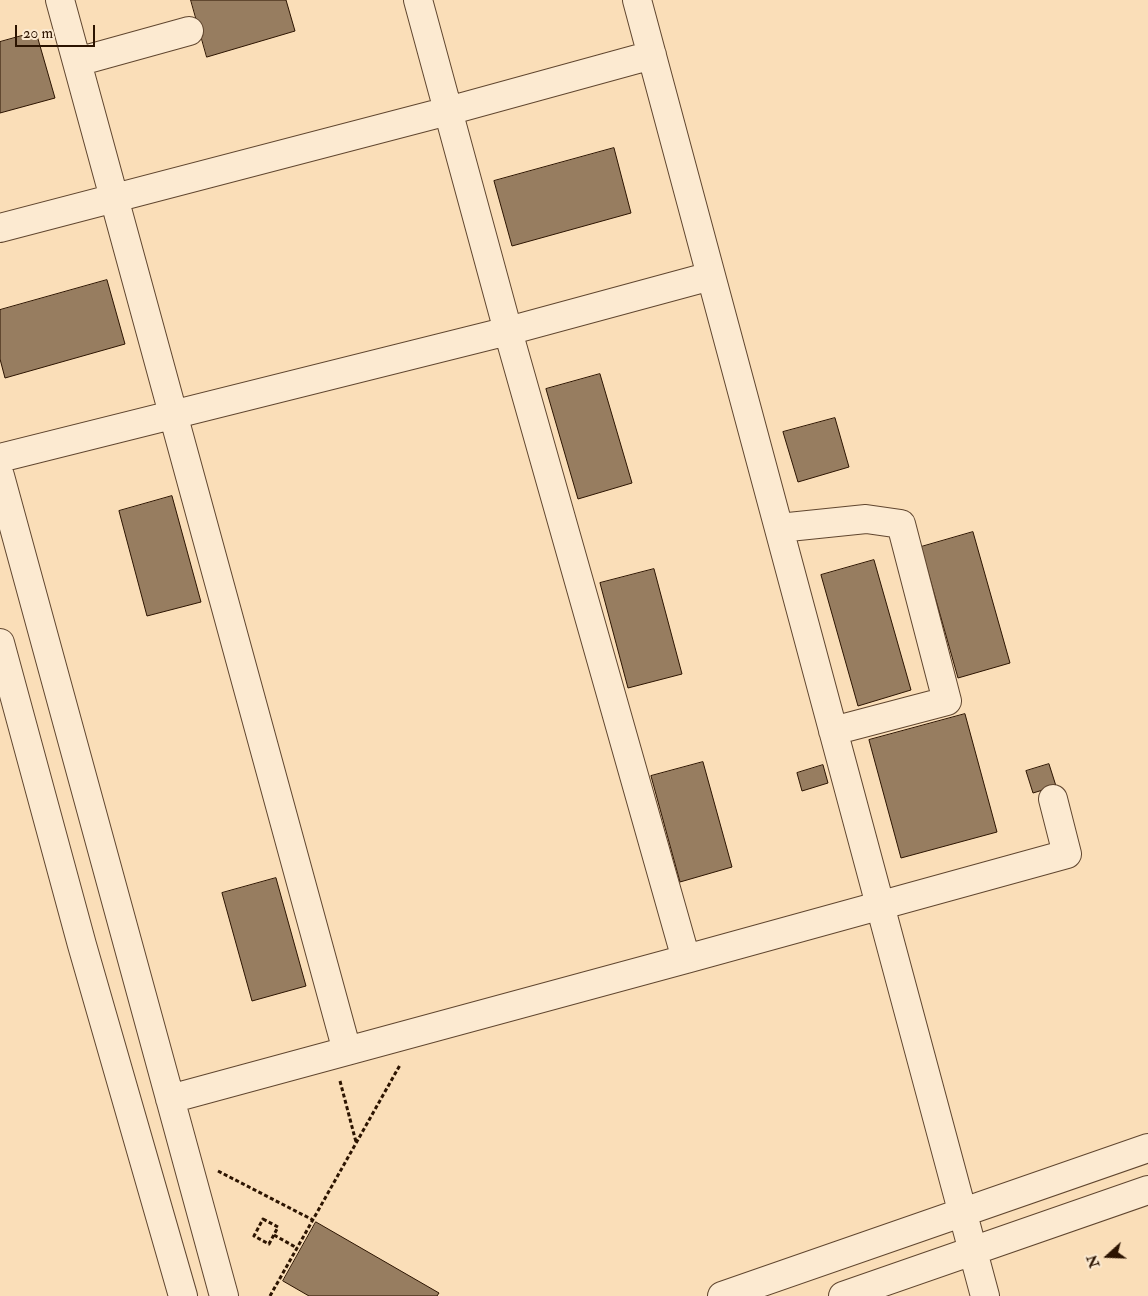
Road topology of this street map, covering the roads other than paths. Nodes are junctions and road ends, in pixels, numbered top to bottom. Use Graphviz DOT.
graph roads {
  1 [pos="60,0"];
  2 [pos="418,0"];
  3 [pos="637,0"];
  4 [pos="189,30"];
  5 [pos="652,55"];
  6 [pos="77,62"];
  7 [pos="448,111"];
  8 [pos="115,198"];
  9 [pos="0,228"];
  10 [pos="711,276"];
  11 [pos="508,332"];
  12 [pos="174,415"];
  13 [pos="0,458"];
  14 [pos="0,476"];
  15 [pos="779,528"];
  16 [pos="0,643"];
  17 [pos="833,732"];
  18 [pos="1054,799"];
  19 [pos="96,830"];
  20 [pos="54,842"];
  21 [pos="880,906"];
  22 [pos="686,959"];
  23 [pos="340,1053"];
  24 [pos="170,1099"];
  25 [pos="1148,1148"];
  26 [pos="1148,1190"];
  27 [pos="962,1212"];
  28 [pos="973,1251"];
  29 [pos="183,1296"];
  30 [pos="224,1296"];
  31 [pos="722,1296"];
  32 [pos="843,1296"];
  33 [pos="985,1296"];
  1 -- 6 [label="lane"];
  2 -- 7 [label="lane"];
  3 -- 5 [label="lane"];
  4 -- 6 [label="lane"];
  5 -- 7 [label="lane"];
  5 -- 10 [label="lane"];
  6 -- 8 [label="lane"];
  7 -- 8 [label="lane"];
  7 -- 11 [label="lane"];
  8 -- 9 [label="lane"];
  8 -- 12 [label="lane"];
  10 -- 11 [label="lane"];
  10 -- 15 [label="lane"];
  11 -- 12 [label="lane"];
  11 -- 22 [label="lane"];
  12 -- 13 [label="lane"];
  12 -- 23 [label="lane"];
  14 -- 19 [label="lane"];
  15 -- 17 [label="lane"];
  15 -- 17 [label="lane"];
  16 -- 20 [label="lane"];
  17 -- 21 [label="lane"];
  18 -- 21 [label="lane"];
  19 -- 20 [label="lane"];
  19 -- 24 [label="lane"];
  20 -- 29 [label="lane"];
  21 -- 22 [label="lane"];
  21 -- 27 [label="lane"];
  22 -- 23 [label="lane"];
  23 -- 24 [label="lane"];
  24 -- 30 [label="lane"];
  25 -- 27 [label="lane"];
  26 -- 28 [label="lane"];
  27 -- 28 [label="lane"];
  27 -- 31 [label="lane"];
  28 -- 32 [label="lane"];
  28 -- 33 [label="lane"];
}
